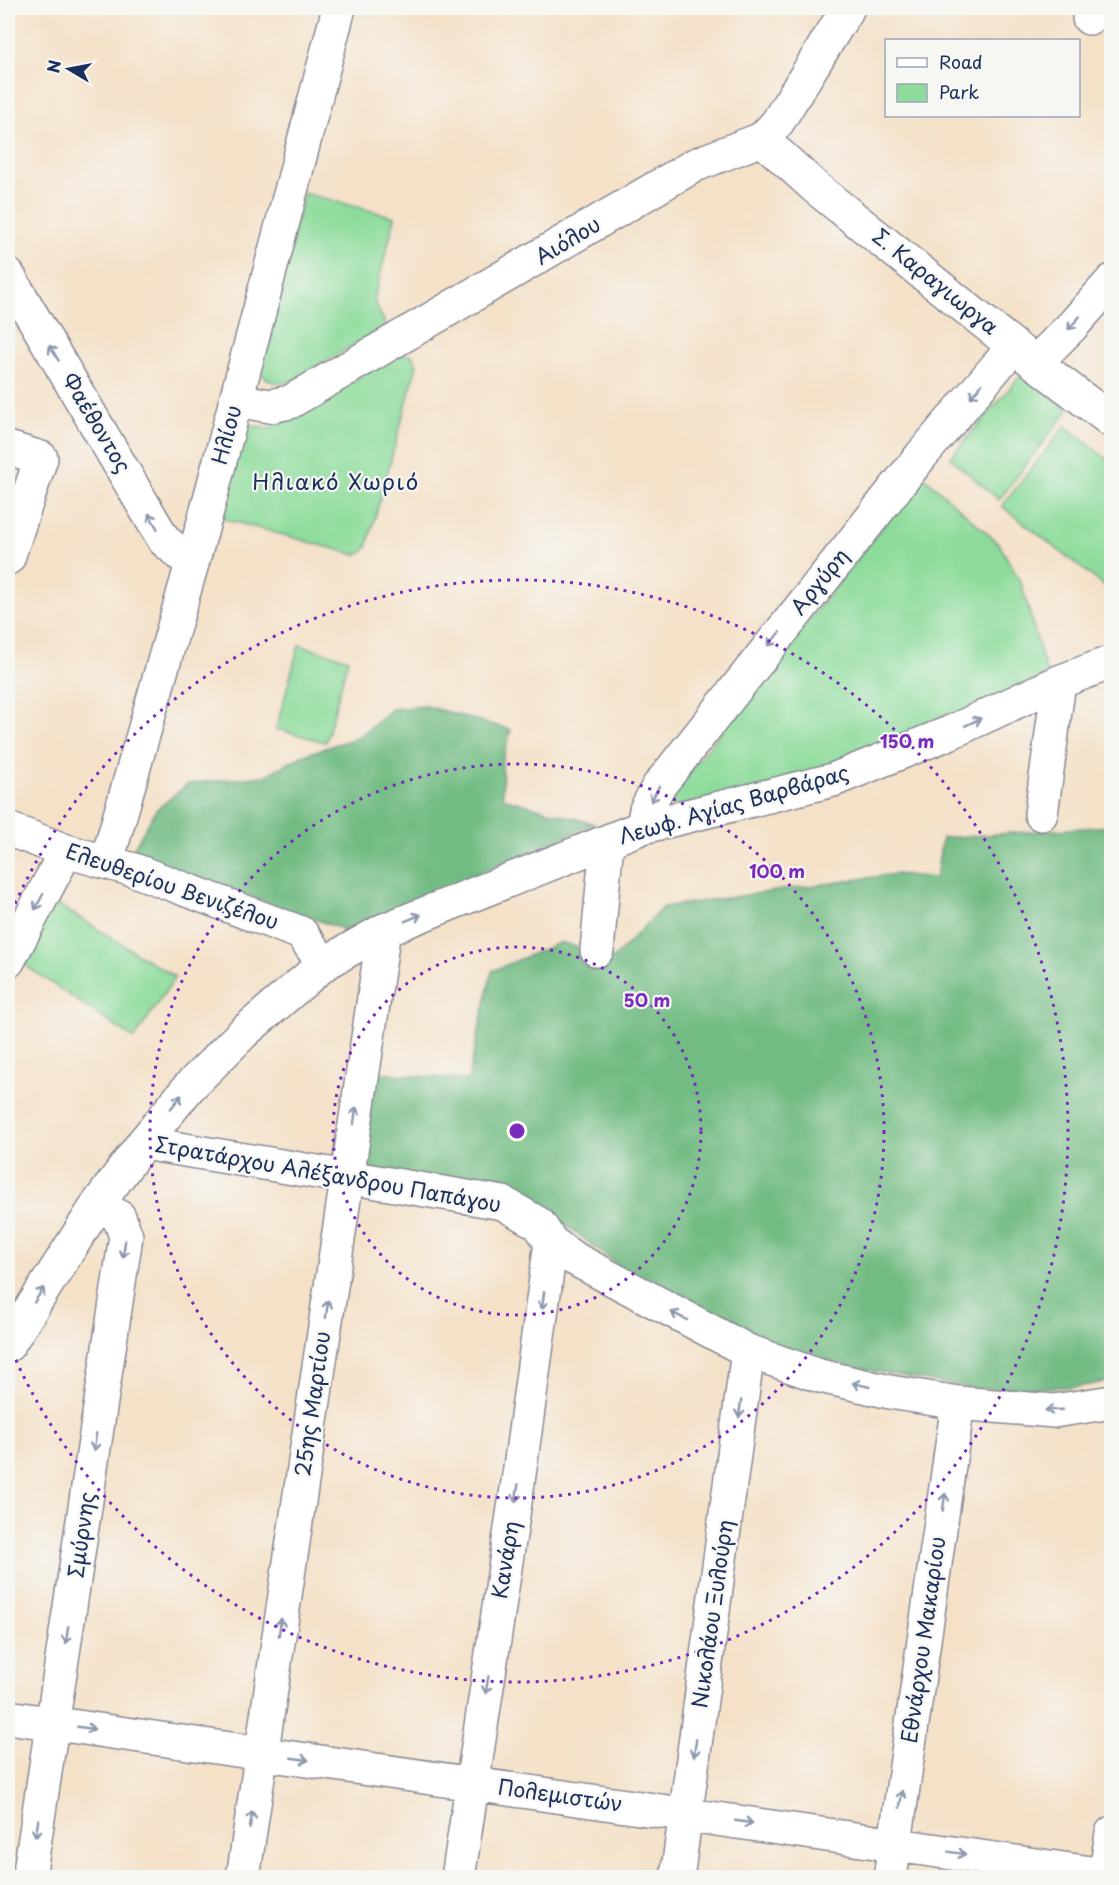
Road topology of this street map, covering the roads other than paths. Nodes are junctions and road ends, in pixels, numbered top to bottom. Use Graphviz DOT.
graph roads {
  1 [pos="339,8"];
  2 [pos="848,8"];
  3 [pos="762,139"];
  4 [pos="1112,280"];
  5 [pos="12,296"];
  6 [pos="1025,355"];
  7 [pos="236,400"];
  8 [pos="1112,421"];
  9 [pos="8,447"];
  10 [pos="8,558"];
  11 [pos="192,564"];
  12 [pos="1112,662"];
  13 [pos="1059,682"];
  14 [pos="1041,814"];
  15 [pos="643,827"];
  16 [pos="8,831"];
  17 [pos="607,842"];
  18 [pos="66,851"];
  19 [pos="107,861"];
  20 [pos="384,930"];
  21 [pos="597,950"];
  22 [pos="8,961"];
  23 [pos="324,964"];
  24 [pos="143,1143"];
  25 [pos="346,1177"];
  26 [pos="98,1204"];
  27 [pos="551,1242"];
  28 [pos="8,1345"];
  29 [pos="748,1351"];
  30 [pos="1112,1402"];
  31 [pos="958,1403"];
  32 [pos="8,1717"];
  33 [pos="54,1723"];
  34 [pos="261,1753"];
  35 [pos="472,1784"];
  36 [pos="686,1814"];
  37 [pos="1112,1833"];
  38 [pos="895,1844"];
  39 [pos="1108,1876"];
  40 [pos="29,1878"];
  41 [pos="243,1878"];
  42 [pos="459,1878"];
  43 [pos="677,1878"];
  44 [pos="890,1878"];
  1 -- 7 [label="street, Ηλίου"];
  2 -- 3 [label="street, Αιόλου"];
  3 -- 6 [label="street, Σ. Καραγιωργα"];
  3 -- 7 [label="street, Αιόλου"];
  4 -- 6 [label="street, Αργύρη, one-way"];
  11 -- 5 [label="street, Φαέθοντος, one-way"];
  6 -- 8 [label="street, Σ. Καραγιωργα"];
  6 -- 15 [label="street, Αργύρη, one-way"];
  7 -- 11 [label="street, Ηλίου"];
  9 -- 10 [label="street"];
  11 -- 19 [label="street, Ηλίου"];
  12 -- 13 [label="street, Λεωφ. Αγίας Βαρβάρας"];
  13 -- 14 [label="street"];
  15 -- 13 [label="street, Λεωφ. Αγίας Βαρβάρας, one-way"];
  15 -- 17 [label="street, Λεωφ. Αγίας Βαρβάρας"];
  16 -- 18 [label="street, Ελευθερίου Βενιζέλου"];
  20 -- 17 [label="street, Λεωφ. Αγίας Βαρβάρας, one-way"];
  17 -- 21 [label="street"];
  18 -- 19 [label="street, Ελευθερίου Βενιζέλου"];
  18 -- 22 [label="street, one-way"];
  19 -- 23 [label="street, Ελευθερίου Βενιζέλου"];
  20 -- 23 [label="street, Λεωφ. Αγίας Βαρβάρας"];
  25 -- 20 [label="street, 25ης Μαρτίου, one-way"];
  24 -- 23 [label="street, Λεωφ. Αγίας Βαρβάρας, one-way"];
  24 -- 25 [label="street, Στρατάρχου Αλέξανδρου Παπάγου"];
  24 -- 26 [label="street, Λεωφ. Αγίας Βαρβάρας"];
  25 -- 27 [label="street, Στρατάρχου Αλέξανδρου Παπάγου"];
  34 -- 25 [label="street, 25ης Μαρτίου, one-way"];
  28 -- 26 [label="street, Λεωφ. Αγίας Βαρβάρας, one-way"];
  26 -- 33 [label="street, Σμύρνης, one-way"];
  29 -- 27 [label="street, Στρατάρχου Αλέξανδρου Παπάγου, one-way"];
  27 -- 35 [label="street, Κανάρη, one-way"];
  31 -- 29 [label="street, Στρατάρχου Αλέξανδρου Παπάγου, one-way"];
  29 -- 36 [label="street, Νικολάου Ξυλούρη, one-way"];
  30 -- 31 [label="street, Στρατάρχου Αλέξανδρου Παπάγου, one-way"];
  38 -- 31 [label="street, Εθνάρχου Μακαρίου, one-way"];
  32 -- 33 [label="street, Πολεμιστών"];
  33 -- 34 [label="street, Πολεμιστών, one-way"];
  33 -- 40 [label="street, Σμύρνης, one-way"];
  34 -- 35 [label="street, Πολεμιστών, one-way"];
  41 -- 34 [label="street, 25ης Μαρτίου, one-way"];
  35 -- 36 [label="street, Πολεμιστών"];
  35 -- 42 [label="street, Κανάρη"];
  36 -- 38 [label="street, Πολεμιστών, one-way"];
  36 -- 43 [label="street, Νικολάου Ξυλούρη"];
  37 -- 39 [label="street"];
  38 -- 39 [label="street, Πολεμιστών, one-way"];
  38 -- 44 [label="street, Εθνάρχου Μακαρίου"];
}
